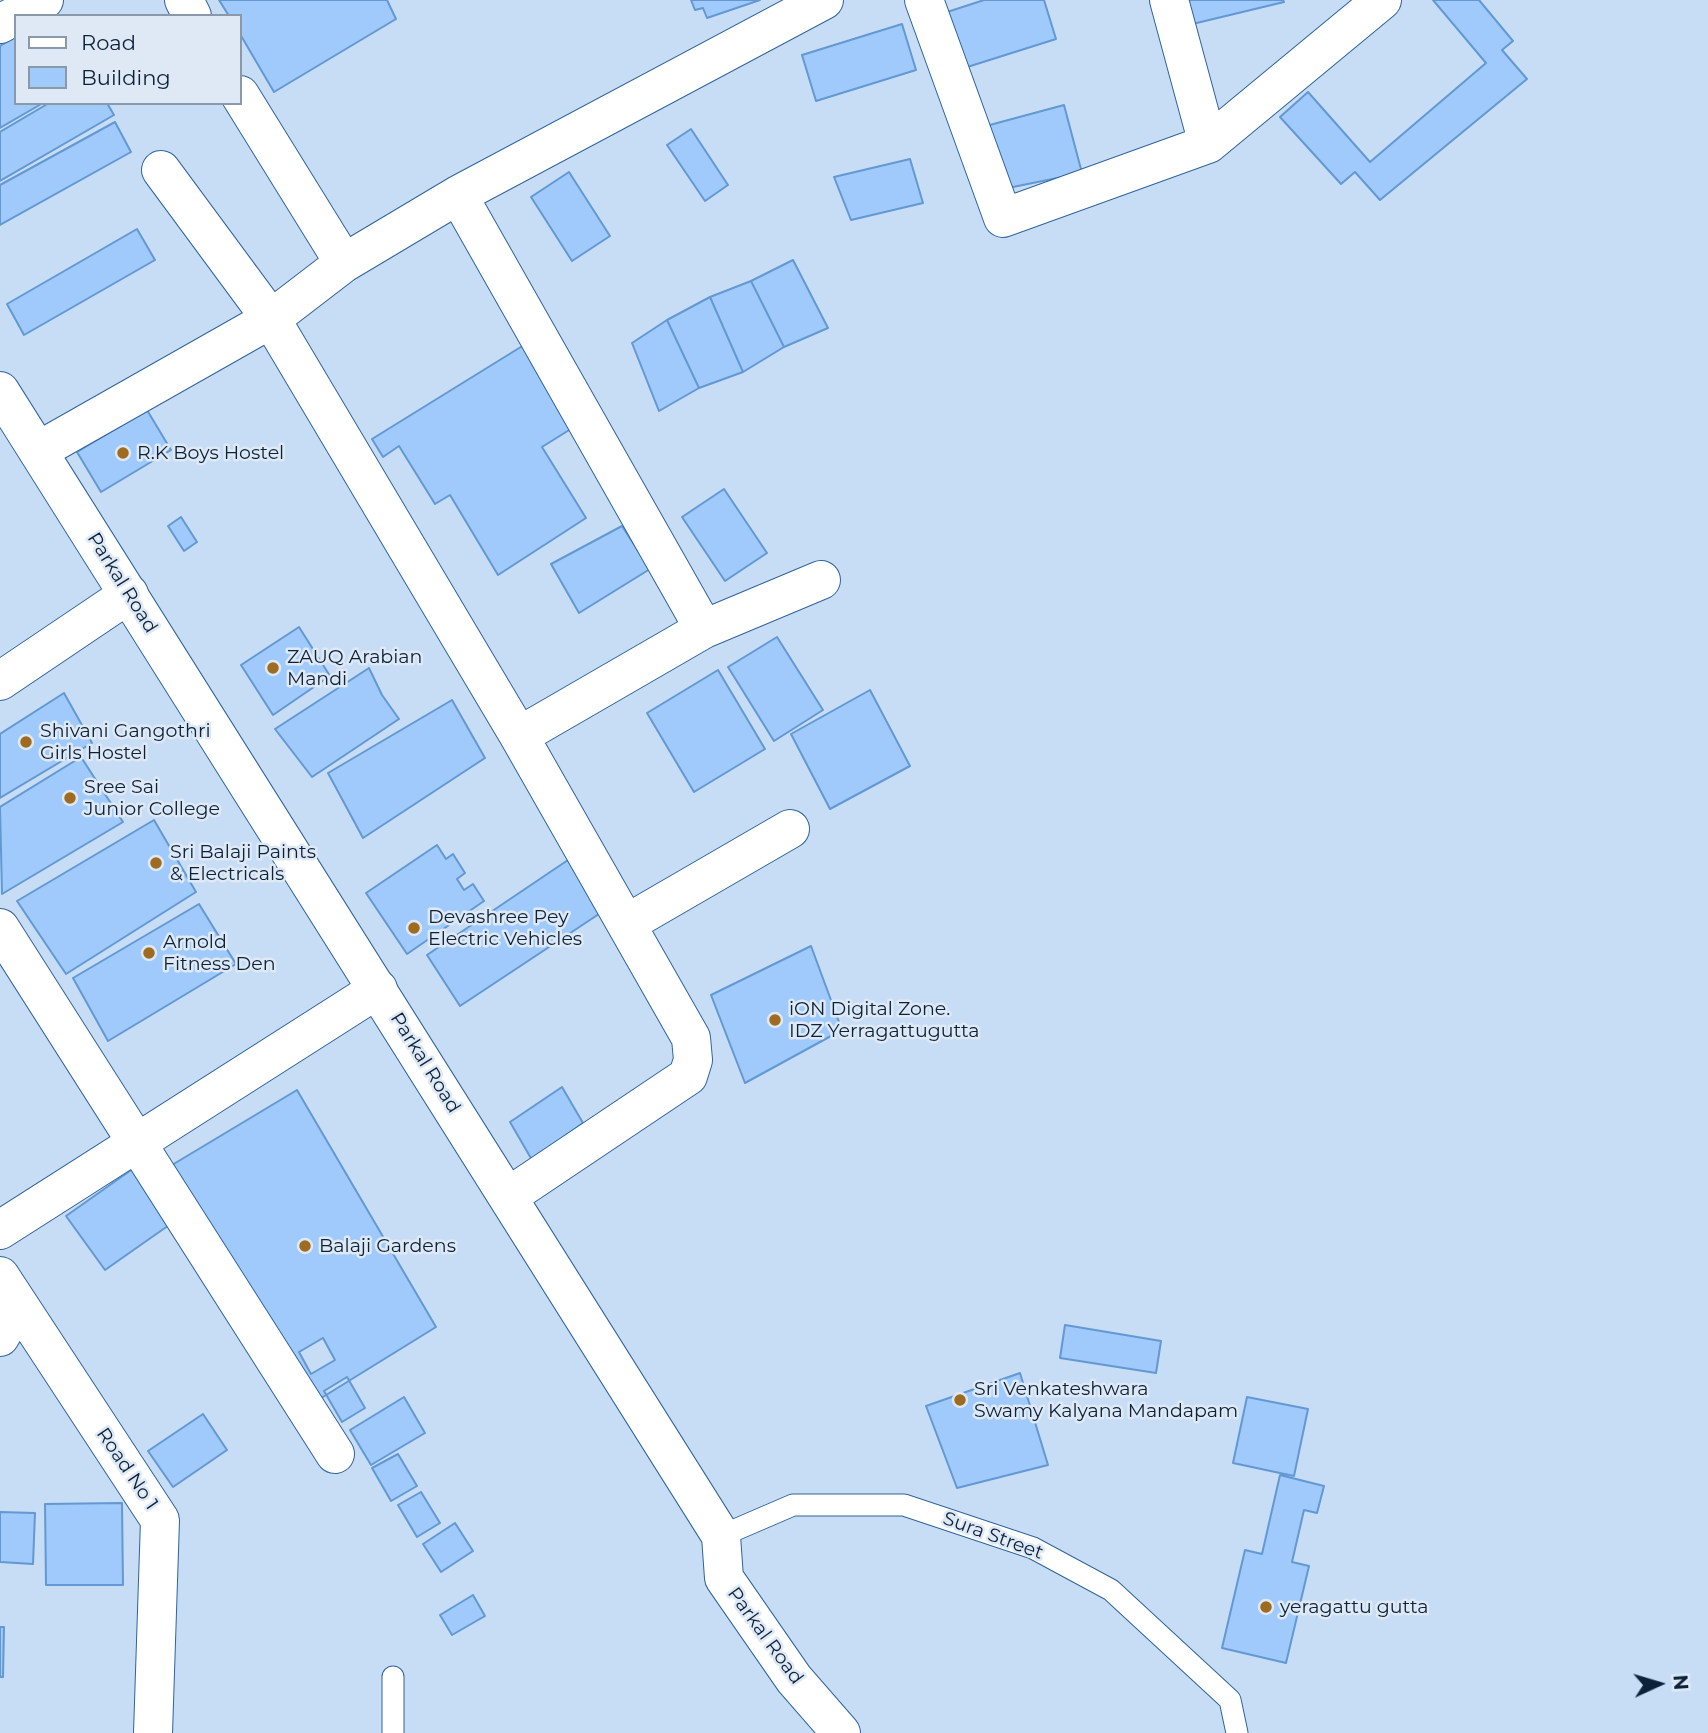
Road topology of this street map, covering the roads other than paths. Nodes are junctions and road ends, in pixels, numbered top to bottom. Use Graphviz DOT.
graph roads {
  1 [pos="44,0"];
  2 [pos="824,0"];
  3 [pos="924,0"];
  4 [pos="1169,0"];
  5 [pos="1382,0"];
  6 [pos="18,14"];
  7 [pos="242,98"];
  8 [pos="1208,144"];
  9 [pos="161,170"];
  10 [pos="458,195"];
  11 [pos="344,263"];
  12 [pos="271,319"];
  13 [pos="0,391"];
  14 [pos="38,451"];
  15 [pos="821,580"];
  16 [pos="129,594"];
  17 [pos="704,629"];
  18 [pos="0,681"];
  19 [pos="519,736"];
  20 [pos="790,829"];
  21 [pos="626,924"];
  22 [pos="0,928"];
  23 [pos="378,989"];
  24 [pos="138,1142"];
  25 [pos="509,1196"];
  26 [pos="0,1230"];
  27 [pos="6,1306"];
  28 [pos="335,1454"];
  29 [pos="721,1536"];
  30 [pos="393,1677"];
  31 [pos="153,1733"];
  32 [pos="393,1733"];
  33 [pos="841,1733"];
  34 [pos="1237,1733"];
  1 -- 6 [label="street"];
  2 -- 10 [label="street"];
  3 -- 8 [label="street"];
  4 -- 8 [label="street"];
  5 -- 8 [label="street"];
  7 -- 11 [label="street"];
  9 -- 12 [label="street"];
  10 -- 11 [label="street"];
  10 -- 17 [label="street"];
  11 -- 12 [label="street"];
  12 -- 14 [label="street"];
  12 -- 19 [label="street"];
  13 -- 14 [label="street, Parkal Road"];
  14 -- 16 [label="street, Parkal Road"];
  15 -- 17 [label="street"];
  16 -- 18 [label="street"];
  16 -- 23 [label="street, Parkal Road"];
  17 -- 19 [label="street"];
  19 -- 21 [label="street"];
  20 -- 21 [label="street"];
  21 -- 25 [label="street"];
  22 -- 24 [label="street"];
  23 -- 24 [label="street"];
  23 -- 25 [label="street, Parkal Road"];
  24 -- 26 [label="street"];
  24 -- 28 [label="street"];
  25 -- 29 [label="street, Parkal Road"];
  27 -- 31 [label="street, Road No 1"];
  29 -- 33 [label="street, Parkal Road"];
  29 -- 34 [label="lane, Sura Street"];
  30 -- 32 [label="lane"];
}
